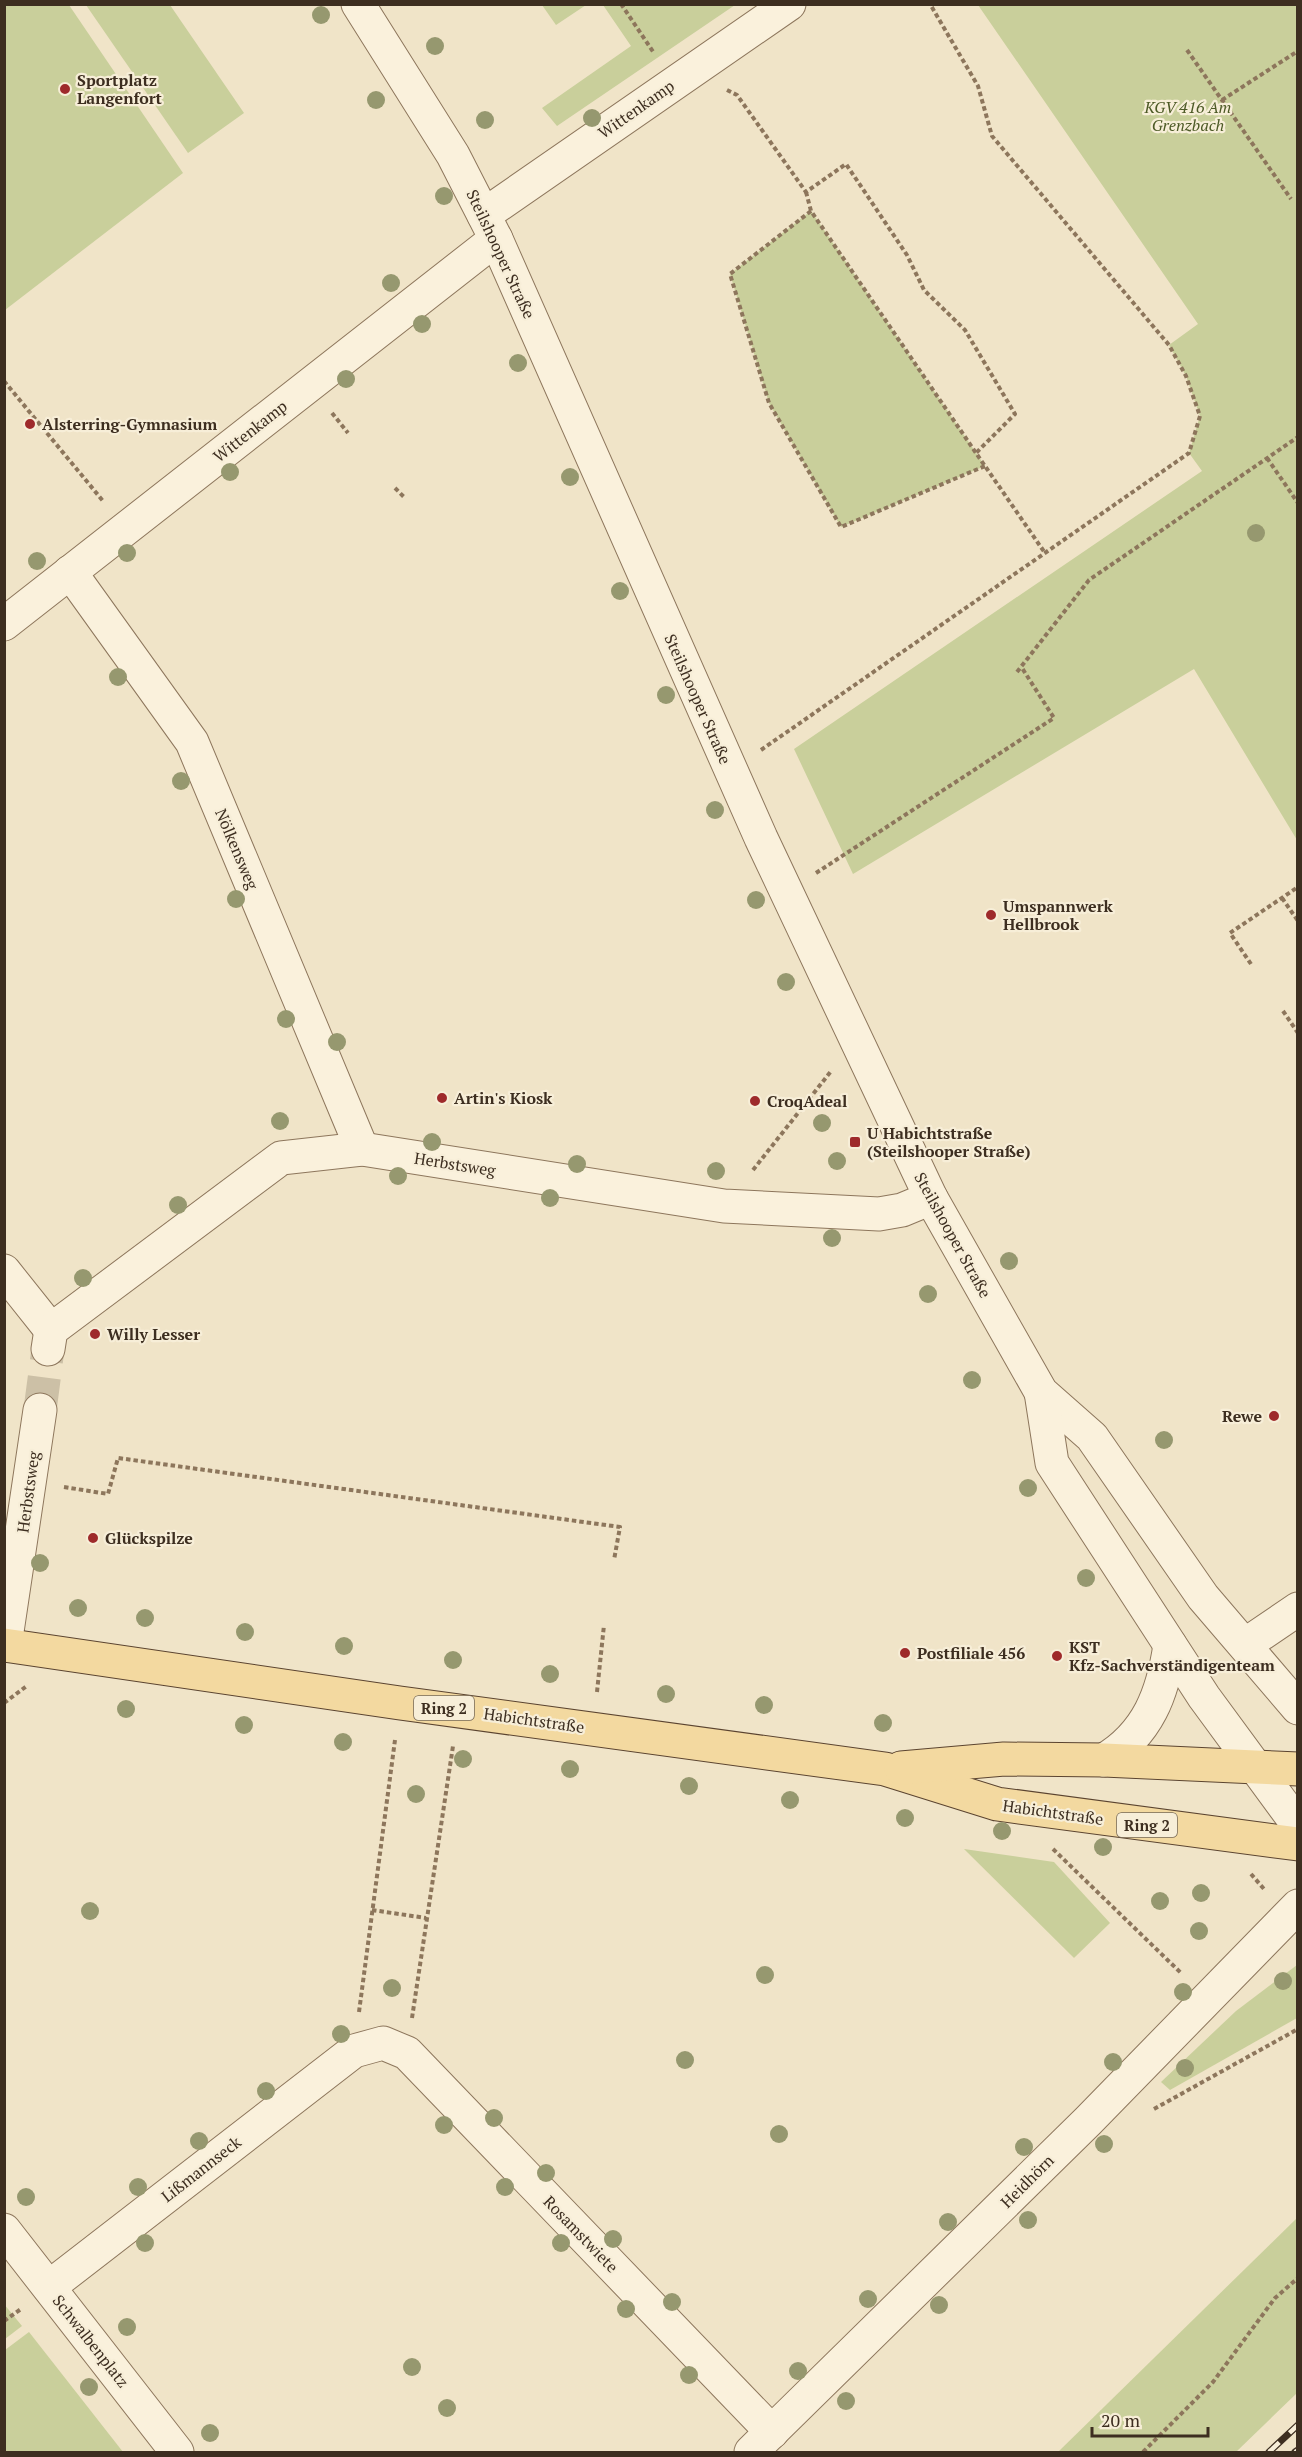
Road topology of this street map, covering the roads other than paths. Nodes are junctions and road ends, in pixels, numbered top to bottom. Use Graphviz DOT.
graph roads {
  1 [pos="358,4"];
  2 [pos="789,4"];
  3 [pos="490,227"];
  4 [pos="70,572"];
  5 [pos="4,624"];
  6 [pos="362,1149"];
  7 [pos="931,1198"];
  8 [pos="4,1271"];
  9 [pos="1041,1392"];
  10 [pos="40,1410"];
  11 [pos="1298,1609"];
  12 [pos="5,1645"];
  13 [pos="1170,1645"];
  14 [pos="1245,1645"];
  15 [pos="1298,1708"];
  16 [pos="1104,1760"];
  17 [pos="1253,1765"];
  18 [pos="885,1769"];
  19 [pos="1298,1769"];
  20 [pos="1298,1825"];
  21 [pos="1298,1844"];
  22 [pos="1283,1900"];
  23 [pos="381,2049"];
  24 [pos="4,2230"];
  25 [pos="49,2287"];
  26 [pos="762,2442"];
  27 [pos="177,2452"];
  1 -- 3 [label="street, Steilshooper Straße"];
  2 -- 3 [label="street, Wittenkamp"];
  3 -- 4 [label="street, Wittenkamp"];
  3 -- 7 [label="street, Steilshooper Straße"];
  4 -- 5 [label="street, Wittenkamp"];
  4 -- 6 [label="street, Nölkensweg"];
  6 -- 7 [label="street, Herbstsweg"];
  6 -- 8 [label="street, Herbstsweg"];
  7 -- 9 [label="street, Steilshooper Straße"];
  9 -- 13 [label="street, Steilshooper Straße"];
  9 -- 14 [label="street, Steilshooper Straße"];
  10 -- 12 [label="street, Herbstsweg"];
  11 -- 14 [label="street"];
  12 -- 18 [label="main road, Habichtstraße / Ring 2"];
  13 -- 16 [label="street"];
  13 -- 17 [label="street, Steilshooper Straße"];
  14 -- 15 [label="street, Steilshooper Straße"];
  16 -- 17 [label="main road, Habichtstraße / Ring 2"];
  16 -- 18 [label="main road, Habichtstraße / Ring 2"];
  17 -- 19 [label="main road, Habichtstraße / Ring 2"];
  17 -- 20 [label="street, Steilshooper Straße"];
  18 -- 21 [label="main road, Habichtstraße / Ring 2"];
  22 -- 26 [label="street, Heidhörn"];
  23 -- 25 [label="street, Lißmannseck"];
  23 -- 26 [label="street, Rosamstwiete"];
  24 -- 25 [label="street, Schwalbenplatz"];
  25 -- 27 [label="street, Schwalbenplatz"];
}
